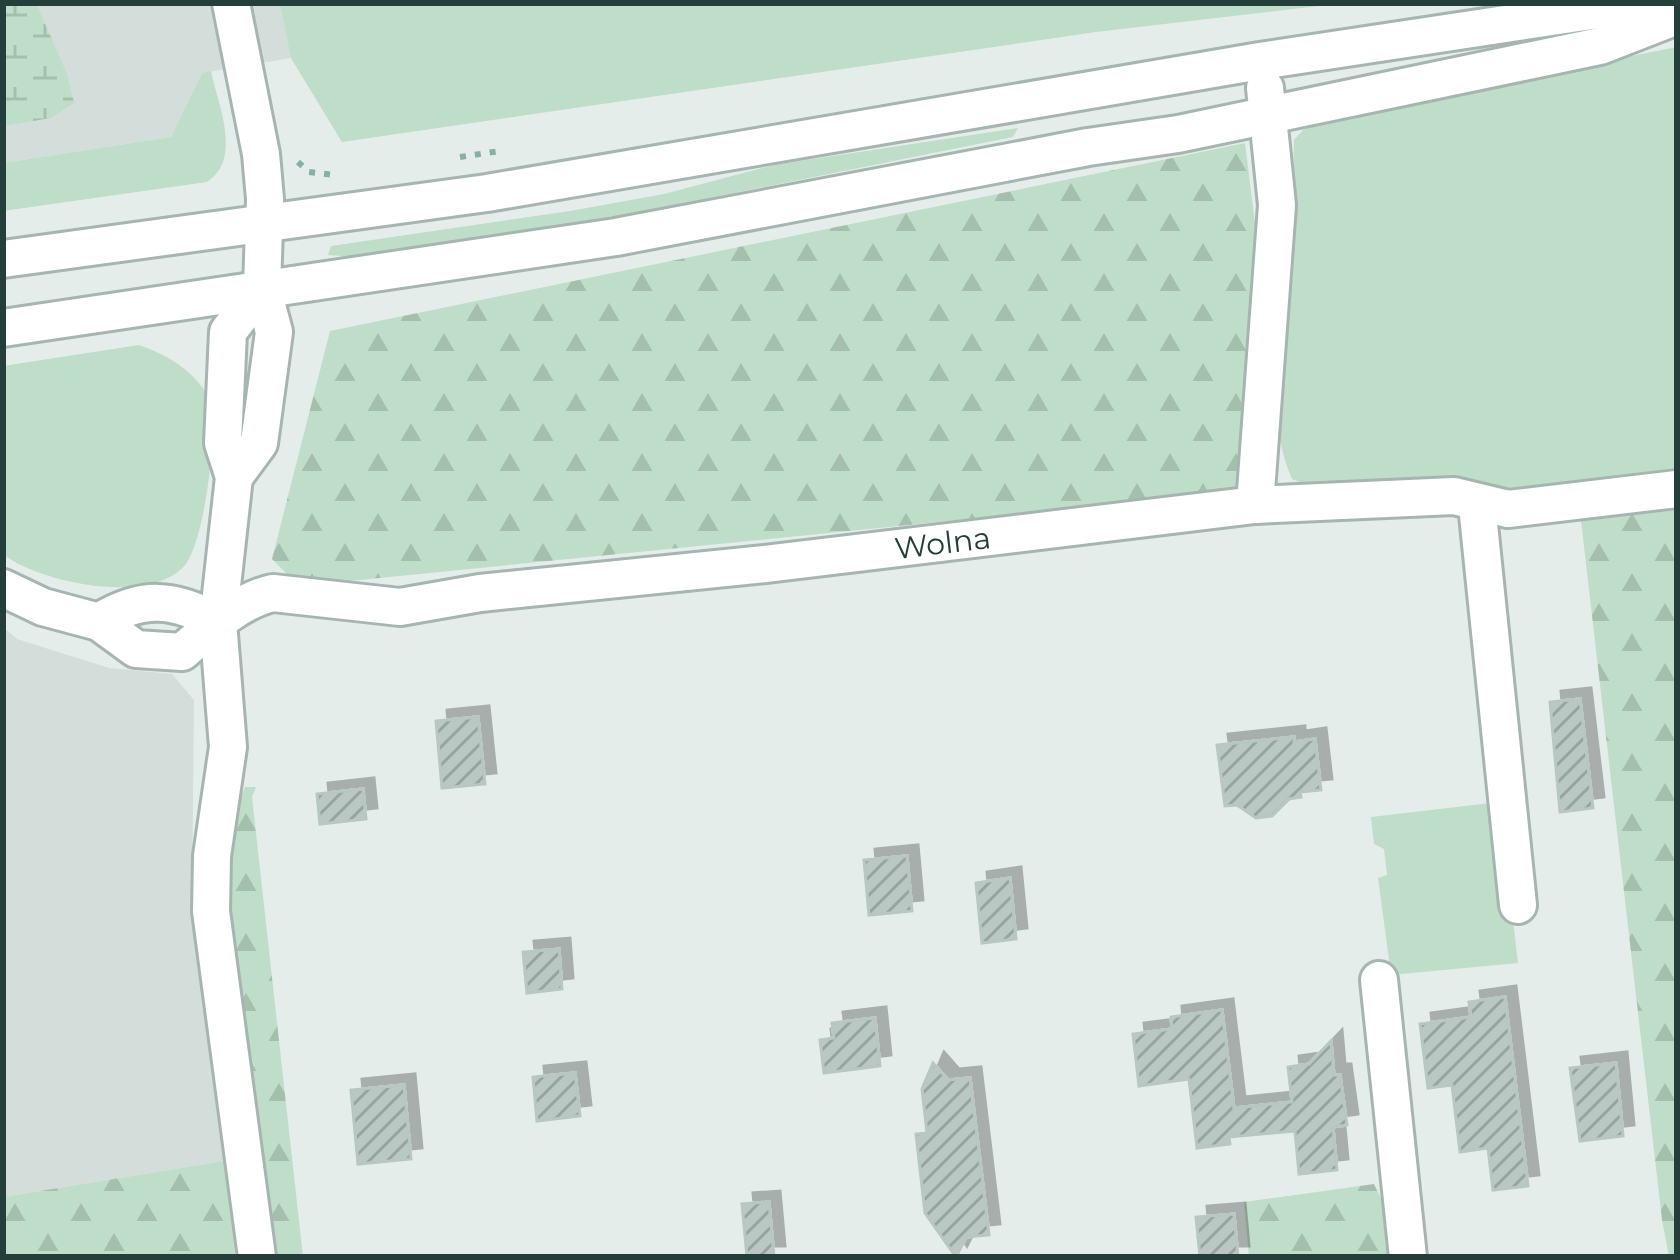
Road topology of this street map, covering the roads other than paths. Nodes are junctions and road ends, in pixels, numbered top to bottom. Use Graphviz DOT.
graph roads {
  1 [pos="231,3"];
  2 [pos="1491,14"];
  3 [pos="1671,17"];
  4 [pos="1260,61"];
  5 [pos="1498,66"];
  6 [pos="1269,113"];
  7 [pos="263,223"];
  8 [pos="3,259"];
  9 [pos="262,287"];
  10 [pos="3,328"];
  11 [pos="1677,489"];
  12 [pos="1255,505"];
  13 [pos="1477,505"];
  14 [pos="3,587"];
  15 [pos="218,622"];
  16 [pos="1518,905"];
  17 [pos="1379,980"];
  18 [pos="257,1257"];
  19 [pos="1408,1257"];
  1 -- 7 [label="street"];
  2 -- 3 [label="street"];
  2 -- 4 [label="street"];
  2 -- 5 [label="street"];
  3 -- 5 [label="street"];
  4 -- 6 [label="street"];
  4 -- 7 [label="street"];
  5 -- 6 [label="street"];
  6 -- 9 [label="street"];
  6 -- 12 [label="street"];
  7 -- 8 [label="street"];
  7 -- 9 [label="street"];
  9 -- 10 [label="street"];
  9 -- 15 [label="street"];
  11 -- 13 [label="street, Wolna"];
  12 -- 13 [label="street, Wolna"];
  12 -- 15 [label="street, Wolna"];
  13 -- 16 [label="street"];
  14 -- 15 [label="street, Wolna"];
  15 -- 18 [label="street"];
  17 -- 19 [label="street"];
}
